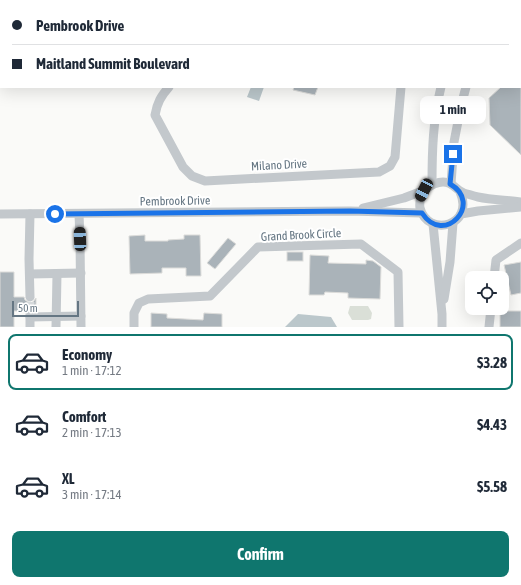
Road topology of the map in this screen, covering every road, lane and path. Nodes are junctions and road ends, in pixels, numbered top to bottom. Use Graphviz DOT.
graph roads {
  1 [pos="168,88"];
  2 [pos="401,88"];
  3 [pos="441,88"];
  4 [pos="466,88"];
  5 [pos="450,184"];
  6 [pos="428,187"];
  7 [pos="460,192"];
  8 [pos="521,202"];
  9 [pos="521,207"];
  10 [pos="350,211"];
  11 [pos="422,213"];
  12 [pos="0,214"];
  13 [pos="30,214"];
  14 [pos="79,214"];
  15 [pos="461,214"];
  16 [pos="453,223"];
  17 [pos="433,224"];
  18 [pos="521,243"];
  19 [pos="495,271"];
  20 [pos="81,273"];
  21 [pos="30,274"];
  22 [pos="56,274"];
  23 [pos="30,297"];
  24 [pos="442,314"];
  25 [pos="490,315"];
  26 [pos="81,316"];
  27 [pos="56,317"];
  28 [pos="30,327"];
  29 [pos="56,327"];
  30 [pos="81,327"];
  31 [pos="134,327"];
  32 [pos="399,327"];
  33 [pos="442,327"];
  34 [pos="489,327"];
  1 -- 2 [label="street, Milano Drive"];
  3 -- 6 [label="street"];
  4 -- 5 [label="street"];
  5 -- 6 [label="street"];
  5 -- 7 [label="street"];
  6 -- 10 [label="street, Pembrook Drive"];
  6 -- 11 [label="street"];
  7 -- 8 [label="street"];
  7 -- 15 [label="street"];
  9 -- 15 [label="street"];
  10 -- 11 [label="street, Pembrook Drive"];
  10 -- 14 [label="street, Pembrook Drive"];
  11 -- 17 [label="street"];
  12 -- 13 [label="street, Pembrook Drive"];
  13 -- 14 [label="street, Pembrook Drive"];
  13 -- 21 [label="street"];
  14 -- 20 [label="street"];
  15 -- 16 [label="street"];
  16 -- 17 [label="street"];
  16 -- 24 [label="street"];
  17 -- 24 [label="street"];
  18 -- 19 [label="street"];
  20 -- 22 [label="street"];
  20 -- 26 [label="street"];
  21 -- 22 [label="street"];
  21 -- 23 [label="street"];
  22 -- 27 [label="street"];
  24 -- 33 [label="street"];
  25 -- 34 [label="street"];
  26 -- 27 [label="street"];
  26 -- 30 [label="street"];
  27 -- 28 [label="street"];
  27 -- 29 [label="street"];
  31 -- 32 [label="street, Grand Brook Circle"];
}
